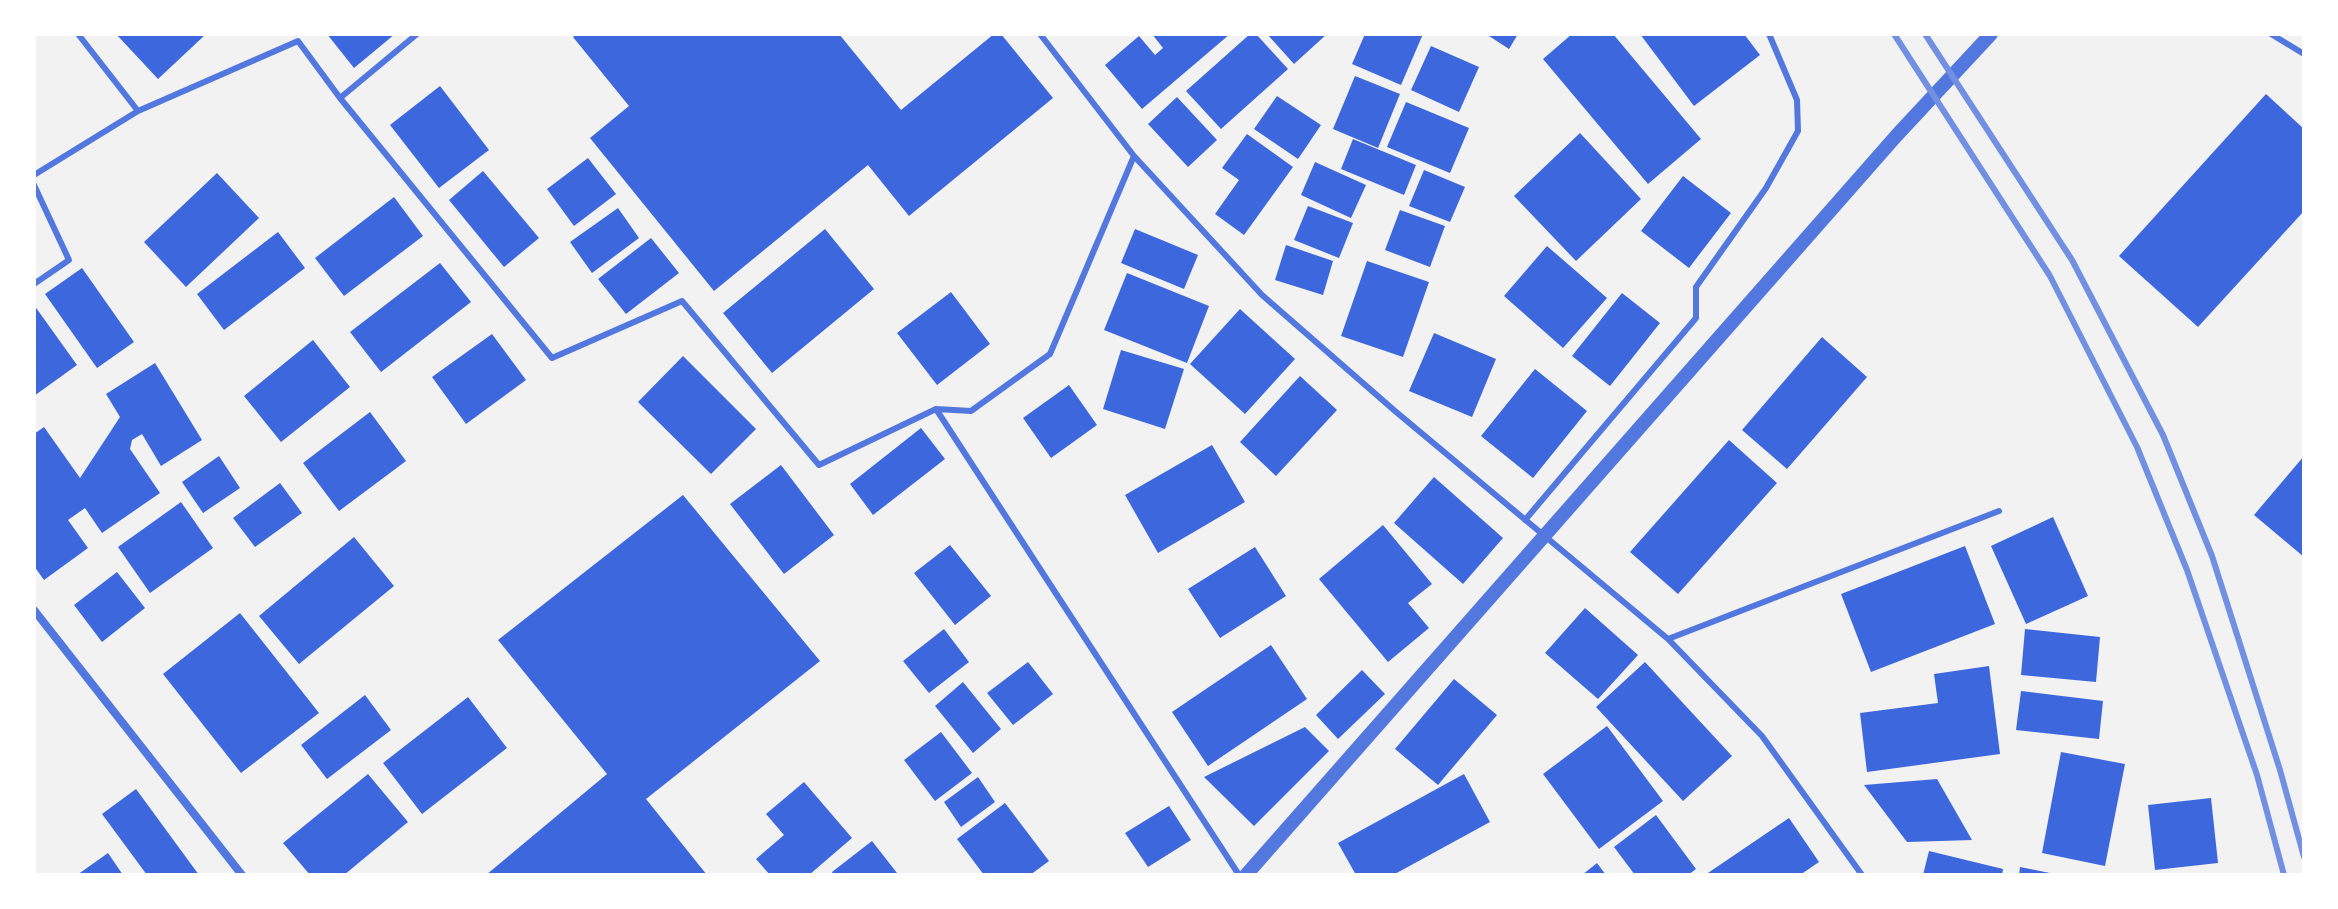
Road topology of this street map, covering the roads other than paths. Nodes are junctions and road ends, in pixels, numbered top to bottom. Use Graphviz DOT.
graph roads {
  1 [pos="78,34"];
  2 [pos="417,34"];
  3 [pos="1040,34"];
  4 [pos="1769,34"];
  5 [pos="1991,34"];
  6 [pos="2271,34"];
  7 [pos="2304,54"];
  8 [pos="340,98"];
  9 [pos="138,111"];
  10 [pos="1134,156"];
  11 [pos="34,175"];
  12 [pos="34,185"];
  13 [pos="34,284"];
  14 [pos="936,409"];
  15 [pos="1999,511"];
  16 [pos="1525,520"];
  17 [pos="1544,535"];
  18 [pos="34,610"];
  19 [pos="1668,639"];
  20 [pos="242,875"];
  21 [pos="1239,875"];
  22 [pos="1246,875"];
  23 [pos="1862,875"];
  1 -- 9 [label="lane"];
  2 -- 8 [label="lane"];
  3 -- 10 [label="lane"];
  4 -- 16 [label="lane"];
  5 -- 17 [label="street"];
  6 -- 7 [label="lane"];
  8 -- 9 [label="lane"];
  8 -- 14 [label="lane"];
  9 -- 11 [label="lane"];
  10 -- 14 [label="lane"];
  10 -- 16 [label="lane"];
  12 -- 13 [label="lane"];
  14 -- 21 [label="lane"];
  15 -- 19 [label="lane"];
  16 -- 17 [label="lane"];
  17 -- 19 [label="lane"];
  17 -- 22 [label="street"];
  18 -- 20 [label="street"];
  19 -- 23 [label="lane"];
}
